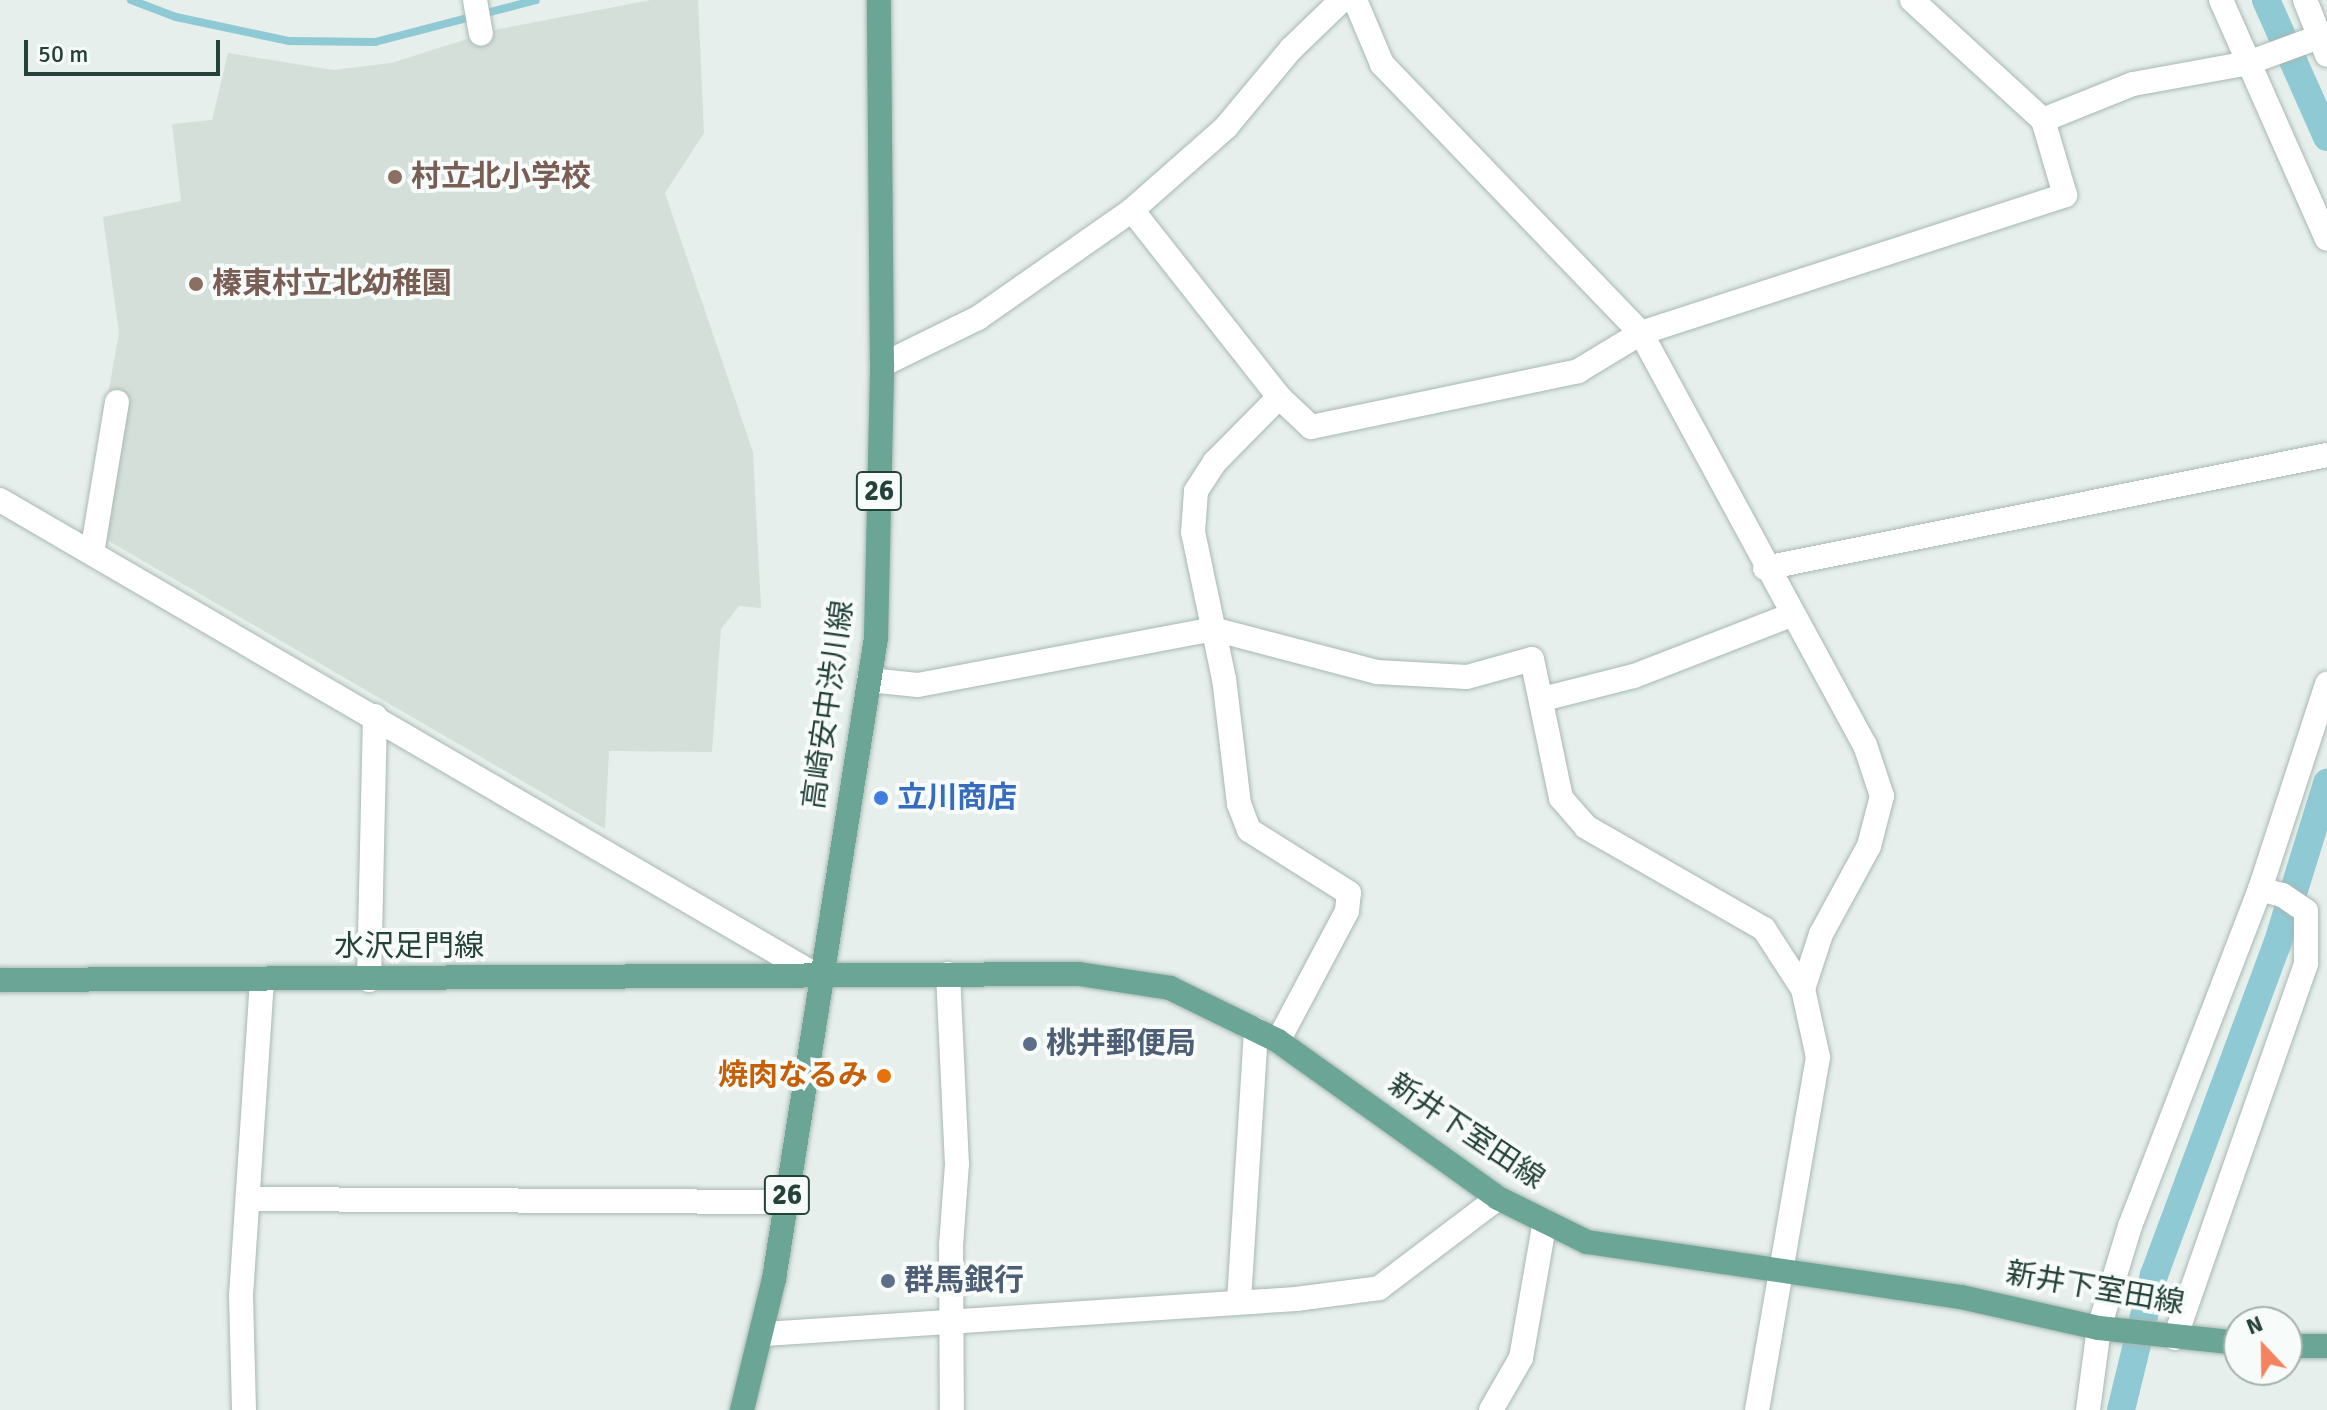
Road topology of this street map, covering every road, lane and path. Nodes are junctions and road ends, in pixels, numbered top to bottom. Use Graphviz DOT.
graph roads {
  1 [pos="475,0"];
  2 [pos="879,0"];
  3 [pos="1342,0"];
  4 [pos="1355,0"];
  5 [pos="1912,0"];
  6 [pos="2221,0"];
  7 [pos="2305,0"];
  8 [pos="481,33"];
  9 [pos="2324,42"];
  10 [pos="2248,63"];
  11 [pos="2043,120"];
  12 [pos="1132,210"];
  13 [pos="2327,239"];
  14 [pos="1641,333"];
  15 [pos="882,365"];
  16 [pos="1279,397"];
  17 [pos="117,402"];
  18 [pos="2327,455"];
  19 [pos="0,500"];
  20 [pos="92,553"];
  21 [pos="1765,568"];
  22 [pos="1791,615"];
  23 [pos="1213,629"];
  24 [pos="869,680"];
  25 [pos="2327,684"];
  26 [pos="1543,699"];
  27 [pos="375,716"];
  28 [pos="2260,889"];
  29 [pos="948,974"];
  30 [pos="819,977"];
  31 [pos="0,980"];
  32 [pos="262,980"];
  33 [pos="369,980"];
  34 [pos="1803,989"];
  35 [pos="1256,1030"];
  36 [pos="1278,1041"];
  37 [pos="1498,1198"];
  38 [pos="248,1199"];
  39 [pos="786,1202"];
  40 [pos="1545,1221"];
  41 [pos="1783,1273"];
  42 [pos="1239,1301"];
  43 [pos="951,1321"];
  44 [pos="2099,1328"];
  45 [pos="765,1334"];
  46 [pos="2175,1338"];
  47 [pos="2223,1342"];
  48 [pos="2303,1346"];
  49 [pos="2327,1346"];
  50 [pos="244,1410"];
  51 [pos="742,1410"];
  52 [pos="952,1410"];
  53 [pos="1491,1410"];
  54 [pos="1757,1410"];
  55 [pos="2088,1410"];
  1 -- 8 [label="street"];
  2 -- 15 [label="main road, 高崎安中渋川線 / 26"];
  3 -- 12 [label="street"];
  4 -- 14 [label="street"];
  5 -- 11 [label="street"];
  6 -- 10 [label="street"];
  7 -- 9 [label="street"];
  9 -- 10 [label="street"];
  10 -- 11 [label="street"];
  10 -- 13 [label="street"];
  11 -- 14 [label="street"];
  12 -- 15 [label="street"];
  12 -- 16 [label="street"];
  14 -- 16 [label="street"];
  14 -- 21 [label="street"];
  15 -- 24 [label="main road, 高崎安中渋川線 / 26"];
  16 -- 23 [label="street"];
  17 -- 20 [label="street"];
  18 -- 21 [label="street"];
  19 -- 20 [label="street"];
  20 -- 27 [label="street"];
  21 -- 22 [label="street"];
  22 -- 26 [label="street"];
  22 -- 34 [label="street"];
  23 -- 24 [label="street"];
  23 -- 26 [label="street"];
  23 -- 36 [label="street"];
  24 -- 30 [label="main road, 高崎安中渋川線 / 26"];
  25 -- 28 [label="street"];
  26 -- 34 [label="street"];
  27 -- 30 [label="street"];
  27 -- 33 [label="street"];
  28 -- 44 [label="street"];
  28 -- 46 [label="street"];
  29 -- 30 [label="main road, 新井下室田線"];
  29 -- 35 [label="main road, 新井下室田線"];
  29 -- 43 [label="street"];
  30 -- 33 [label="main road, 水沢足門線"];
  30 -- 39 [label="main road, 高崎安中渋川線 / 26"];
  31 -- 32 [label="main road, 水沢足門線"];
  32 -- 33 [label="main road, 水沢足門線"];
  32 -- 38 [label="street"];
  34 -- 41 [label="street"];
  35 -- 36 [label="main road, 新井下室田線"];
  35 -- 42 [label="street"];
  36 -- 37 [label="main road, 新井下室田線"];
  37 -- 40 [label="main road, 新井下室田線"];
  37 -- 42 [label="street"];
  38 -- 39 [label="street"];
  38 -- 50 [label="street"];
  39 -- 45 [label="main road, 高崎安中渋川線 / 26"];
  40 -- 41 [label="main road, 新井下室田線"];
  40 -- 53 [label="street"];
  41 -- 44 [label="main road, 新井下室田線"];
  41 -- 54 [label="street"];
  42 -- 43 [label="street"];
  43 -- 45 [label="street"];
  43 -- 52 [label="street"];
  44 -- 46 [label="main road, 新井下室田線"];
  44 -- 55 [label="street"];
  45 -- 51 [label="main road, 高崎安中渋川線 / 26"];
  46 -- 47 [label="main road, 新井下室田線"];
  48 -- 49 [label="main road"];
}
